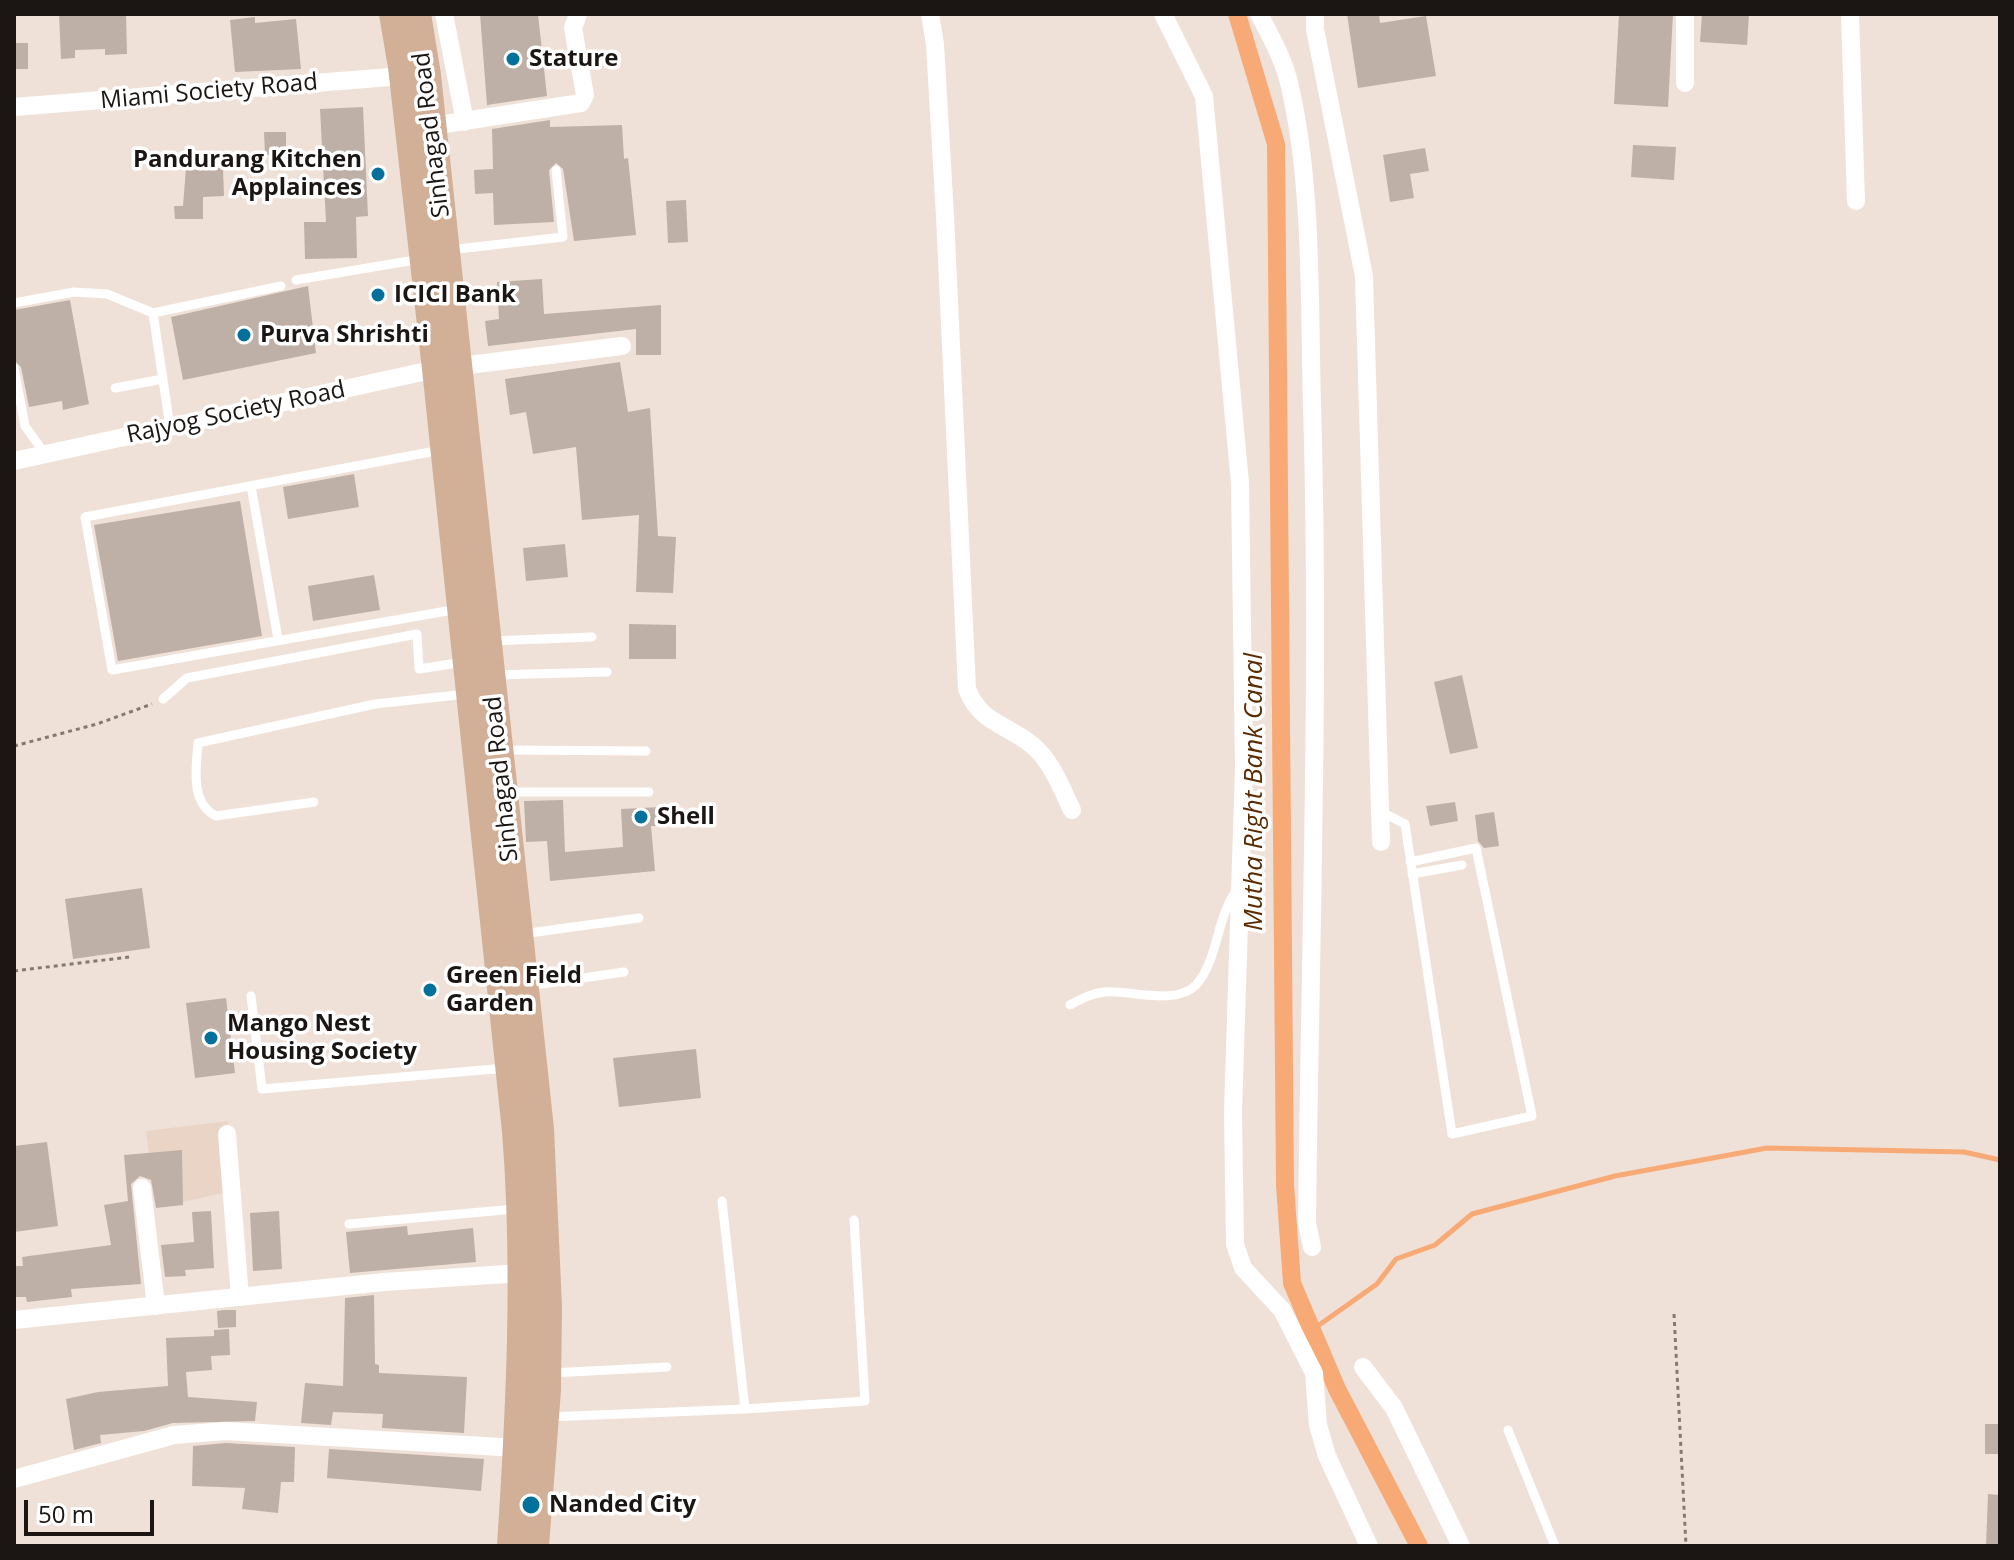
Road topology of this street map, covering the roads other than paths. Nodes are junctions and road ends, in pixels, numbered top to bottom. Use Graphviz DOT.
graph roads {
  1 [pos="393,14"];
  2 [pos="417,14"];
  3 [pos="444,14"];
  4 [pos="578,14"];
  5 [pos="930,14"];
  6 [pos="1163,14"];
  7 [pos="1259,14"];
  8 [pos="1685,14"];
  9 [pos="1850,14"];
  10 [pos="1315,22"];
  11 [pos="403,76"];
  12 [pos="1685,83"];
  13 [pos="14,107"];
  14 [pos="465,122"];
  15 [pos="432,126"];
  16 [pos="556,170"];
  17 [pos="1856,201"];
  18 [pos="435,254"];
  19 [pos="296,280"];
  20 [pos="281,286"];
  21 [pos="14,303"];
  22 [pos="153,313"];
  23 [pos="622,346"];
  24 [pos="447,367"];
  25 [pos="14,368"];
  26 [pos="163,379"];
  27 [pos="115,388"];
  28 [pos="170,427"];
  29 [pos="445,450"];
  30 [pos="45,454"];
  31 [pos="14,461"];
  32 [pos="251,486"];
  33 [pos="461,609"];
  34 [pos="592,637"];
  35 [pos="278,639"];
  36 [pos="481,666"];
  37 [pos="607,672"];
  38 [pos="163,699"];
  39 [pos="499,750"];
  40 [pos="646,751"];
  41 [pos="504,792"];
  42 [pos="649,792"];
  43 [pos="314,802"];
  44 [pos="1072,810"];
  45 [pos="1380,811"];
  46 [pos="1381,842"];
  47 [pos="1410,862"];
  48 [pos="1462,865"];
  49 [pos="1412,874"];
  50 [pos="1243,882"];
  51 [pos="639,918"];
  52 [pos="519,934"];
  53 [pos="624,972"];
  54 [pos="524,987"];
  55 [pos="251,996"];
  56 [pos="1070,1005"];
  57 [pos="510,1068"];
  58 [pos="528,1130"];
  59 [pos="227,1134"];
  60 [pos="142,1188"];
  61 [pos="722,1201"];
  62 [pos="522,1209"];
  63 [pos="854,1220"];
  64 [pos="349,1224"];
  65 [pos="1312,1247"];
  66 [pos="522,1273"];
  67 [pos="240,1297"];
  68 [pos="156,1306"];
  69 [pos="14,1320"];
  70 [pos="667,1367"];
  71 [pos="1363,1367"];
  72 [pos="547,1373"];
  73 [pos="745,1409"];
  74 [pos="545,1418"];
  75 [pos="1508,1430"];
  76 [pos="518,1448"];
  77 [pos="14,1479"];
  78 [pos="511,1546"];
  79 [pos="535,1546"];
  80 [pos="1369,1546"];
  81 [pos="1461,1546"];
  82 [pos="1555,1546"];
  1 -- 11 [label="main road, Sinhagad Road"];
  2 -- 15 [label="main road, Sinhagad Road"];
  3 -- 14 [label="street"];
  4 -- 14 [label="street"];
  5 -- 44 [label="street"];
  6 -- 50 [label="street"];
  7 -- 65 [label="street"];
  8 -- 12 [label="street"];
  9 -- 17 [label="street"];
  10 -- 45 [label="street"];
  11 -- 13 [label="street, Miami Society Road"];
  11 -- 18 [label="main road, Sinhagad Road"];
  14 -- 15 [label="street"];
  15 -- 18 [label="main road, Sinhagad Road"];
  16 -- 18 [label="lane"];
  18 -- 19 [label="lane"];
  18 -- 24 [label="main road, Sinhagad Road"];
  20 -- 22 [label="lane"];
  21 -- 22 [label="lane"];
  22 -- 26 [label="lane"];
  23 -- 24 [label="street, Rajyog Society Road"];
  24 -- 28 [label="street, Rajyog Society Road"];
  24 -- 29 [label="main road, Sinhagad Road"];
  24 -- 36 [label="main road, Sinhagad Road"];
  25 -- 30 [label="lane"];
  26 -- 27 [label="lane"];
  26 -- 28 [label="lane"];
  28 -- 30 [label="street, Rajyog Society Road"];
  29 -- 32 [label="lane"];
  29 -- 33 [label="main road, Sinhagad Road"];
  30 -- 31 [label="street, Rajyog Society Road"];
  32 -- 35 [label="lane"];
  32 -- 35 [label="lane"];
  33 -- 35 [label="lane"];
  33 -- 36 [label="main road, Sinhagad Road"];
  34 -- 36 [label="lane"];
  36 -- 37 [label="lane"];
  36 -- 38 [label="lane"];
  36 -- 39 [label="main road, Sinhagad Road"];
  36 -- 43 [label="lane"];
  36 -- 57 [label="main road, Sinhagad Road"];
  39 -- 40 [label="lane"];
  39 -- 41 [label="main road, Sinhagad Road"];
  41 -- 42 [label="lane"];
  41 -- 52 [label="main road, Sinhagad Road"];
  45 -- 46 [label="street"];
  45 -- 47 [label="lane"];
  47 -- 49 [label="lane"];
  47 -- 49 [label="lane"];
  48 -- 49 [label="lane"];
  50 -- 56 [label="lane"];
  50 -- 80 [label="street"];
  51 -- 52 [label="lane"];
  52 -- 54 [label="main road, Sinhagad Road"];
  53 -- 54 [label="lane"];
  54 -- 58 [label="main road, Sinhagad Road"];
  55 -- 57 [label="lane"];
  57 -- 58 [label="main road, Sinhagad Road"];
  58 -- 62 [label="main road, Sinhagad Road"];
  58 -- 72 [label="main road, Sinhagad Road"];
  59 -- 67 [label="street"];
  60 -- 68 [label="street"];
  61 -- 73 [label="lane"];
  62 -- 64 [label="lane"];
  62 -- 66 [label="main road, Sinhagad Road"];
  63 -- 73 [label="lane"];
  66 -- 67 [label="street"];
  66 -- 76 [label="main road, Sinhagad Road"];
  67 -- 68 [label="street"];
  68 -- 69 [label="street"];
  70 -- 72 [label="lane"];
  71 -- 81 [label="street"];
  72 -- 74 [label="main road, Sinhagad Road"];
  73 -- 74 [label="lane"];
  74 -- 79 [label="main road, Sinhagad Road"];
  75 -- 82 [label="lane"];
  76 -- 77 [label="street"];
  76 -- 78 [label="main road, Sinhagad Road"];
}
